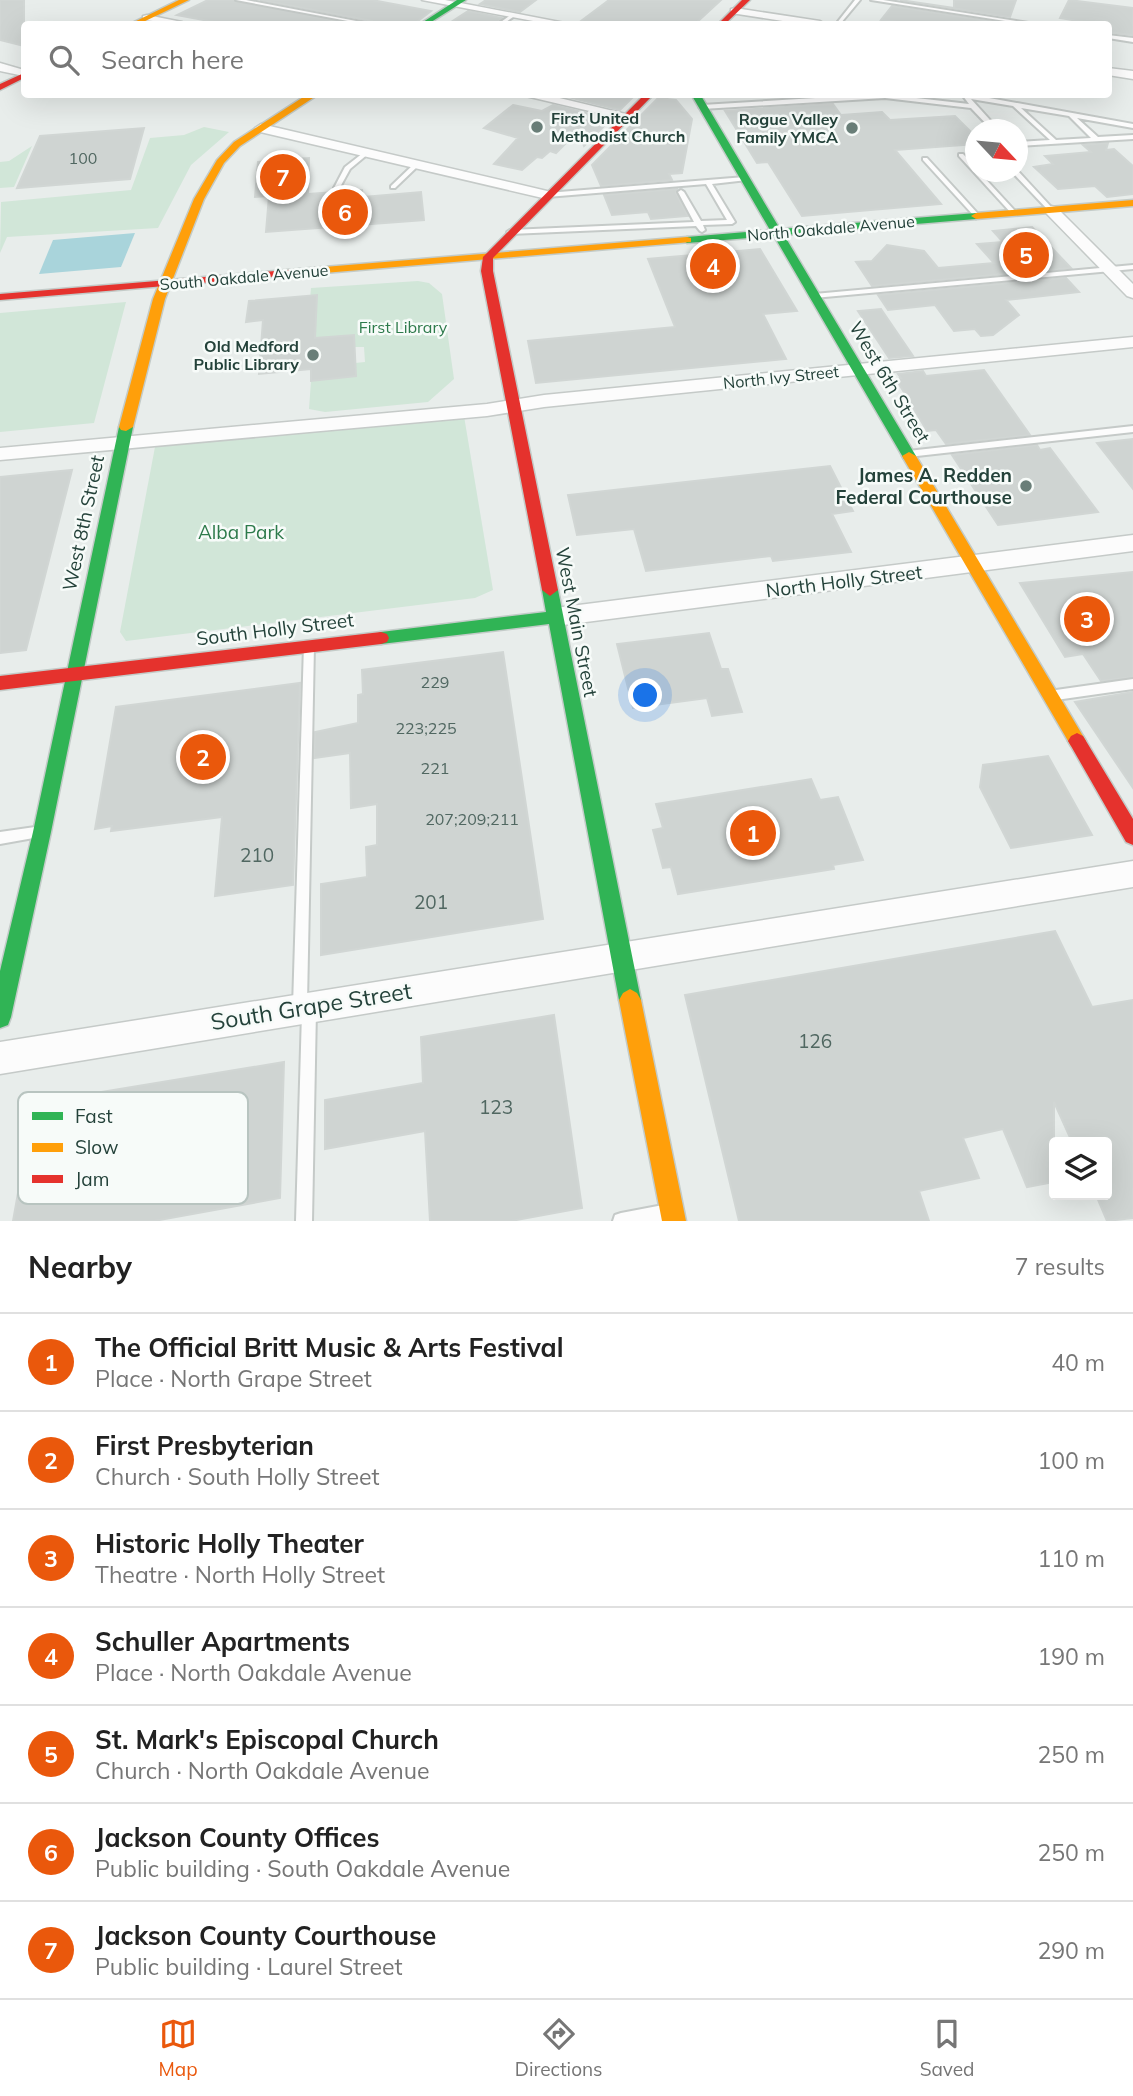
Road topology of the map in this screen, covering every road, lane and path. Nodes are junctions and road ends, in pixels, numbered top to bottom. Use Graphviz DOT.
graph roads {
  1 [pos="186,0"];
  2 [pos="238,0"];
  3 [pos="427,0"];
  4 [pos="858,0"];
  5 [pos="873,0"];
  6 [pos="459,2"];
  7 [pos="740,5"];
  8 [pos="514,15"];
  9 [pos="140,21"];
  10 [pos="353,21"];
  11 [pos="429,21"];
  12 [pos="505,21"];
  13 [pos="545,21"];
  14 [pos="724,21"];
  15 [pos="807,21"];
  16 [pos="840,21"];
  17 [pos="1012,21"];
  18 [pos="1112,37"];
  19 [pos="1133,40"];
  20 [pos="0,67"];
  21 [pos="1112,72"];
  22 [pos="21,73"];
  23 [pos="1133,75"];
  24 [pos="21,76"];
  25 [pos="0,87"];
  26 [pos="308,98"];
  27 [pos="549,98"];
  28 [pos="646,98"];
  29 [pos="794,98"];
  30 [pos="903,98"];
  31 [pos="967,98"];
  32 [pos="977,98"];
  33 [pos="699,101"];
  34 [pos="1015,105"];
  35 [pos="973,106"];
  36 [pos="1070,114"];
  37 [pos="628,116"];
  38 [pos="985,119"];
  39 [pos="1133,126"];
  40 [pos="261,128"];
  41 [pos="1133,137"];
  42 [pos="1096,139"];
  43 [pos="1055,142"];
  44 [pos="1028,143"];
  45 [pos="365,154"];
  46 [pos="961,155"];
  47 [pos="925,159"];
  48 [pos="965,159"];
  49 [pos="415,166"];
  50 [pos="745,179"];
  51 [pos="708,182"];
  52 [pos="986,182"];
  53 [pos="1024,182"];
  54 [pos="393,187"];
  55 [pos="337,188"];
  56 [pos="681,192"];
  57 [pos="547,195"];
  58 [pos="1133,204"];
  59 [pos="1051,211"];
  60 [pos="1014,213"];
  61 [pos="977,216"];
  62 [pos="510,232"];
  63 [pos="703,232"];
  64 [pos="777,232"];
  65 [pos="488,257"];
  66 [pos="1133,267"];
  67 [pos="1110,269"];
  68 [pos="164,284"];
  69 [pos="1133,293"];
  70 [pos="814,296"];
  71 [pos="0,297"];
  72 [pos="1133,342"];
  73 [pos="858,369"];
  74 [pos="513,406"];
  75 [pos="1133,429"];
  76 [pos="122,442"];
  77 [pos="0,454"];
  78 [pos="908,454"];
  79 [pos="1133,543"];
  80 [pos="973,565"];
  81 [pos="555,617"];
  82 [pos="309,645"];
  83 [pos="73,674"];
  84 [pos="0,683"];
  85 [pos="1133,684"];
  86 [pos="1051,696"];
  87 [pos="42,832"];
  88 [pos="1133,835"];
  89 [pos="0,838"];
  90 [pos="1133,874"];
  91 [pos="622,958"];
  92 [pos="304,1007"];
  93 [pos="0,1017"];
  94 [pos="0,1058"];
  95 [pos="673,1216"];
  96 [pos="304,1221"];
  97 [pos="621,1221"];
  1 -- 9 [label="street"];
  2 -- 10 [label="lane"];
  3 -- 6 [label="street"];
  4 -- 16 [label="lane"];
  5 -- 17 [label="lane"];
  6 -- 8 [label="street"];
  6 -- 11 [label="street"];
  7 -- 14 [label="street"];
  7 -- 15 [label="street"];
  8 -- 12 [label="lane"];
  8 -- 13 [label="street"];
  18 -- 19 [label="lane"];
  20 -- 22 [label="street"];
  21 -- 23 [label="street"];
  24 -- 25 [label="street"];
  26 -- 40 [label="street, West 8th Street"];
  27 -- 37 [label="street"];
  28 -- 37 [label="street"];
  29 -- 33 [label="lane"];
  30 -- 35 [label="lane"];
  31 -- 35 [label="lane"];
  32 -- 34 [label="lane"];
  33 -- 50 [label="street, West 6th Street"];
  34 -- 36 [label="lane"];
  34 -- 43 [label="lane"];
  35 -- 38 [label="lane"];
  36 -- 39 [label="lane"];
  36 -- 42 [label="lane"];
  37 -- 57 [label="street"];
  40 -- 45 [label="street"];
  40 -- 68 [label="street, West 8th Street"];
  41 -- 42 [label="lane"];
  42 -- 43 [label="lane"];
  43 -- 44 [label="lane"];
  45 -- 49 [label="street"];
  45 -- 55 [label="lane"];
  46 -- 48 [label="lane"];
  47 -- 61 [label="lane"];
  49 -- 54 [label="lane"];
  49 -- 57 [label="street"];
  50 -- 51 [label="lane"];
  50 -- 64 [label="street, West 6th Street"];
  51 -- 57 [label="lane"];
  51 -- 63 [label="lane"];
  52 -- 60 [label="lane"];
  53 -- 59 [label="lane"];
  56 -- 63 [label="lane"];
  57 -- 62 [label="street"];
  58 -- 59 [label="street, North Oakdale Avenue"];
  59 -- 60 [label="street, North Oakdale Avenue"];
  59 -- 67 [label="street"];
  60 -- 61 [label="street, North Oakdale Avenue"];
  61 -- 64 [label="street, North Oakdale Avenue"];
  62 -- 63 [label="lane"];
  62 -- 65 [label="street"];
  63 -- 64 [label="street, North Oakdale Avenue"];
  63 -- 65 [label="street, North Oakdale Avenue"];
  64 -- 70 [label="street, West 6th Street"];
  65 -- 68 [label="street, South Oakdale Avenue"];
  65 -- 74 [label="street, West Main Street"];
  66 -- 67 [label="lane"];
  67 -- 69 [label="street"];
  67 -- 70 [label="lane"];
  68 -- 71 [label="street, South Oakdale Avenue"];
  68 -- 76 [label="street, West 8th Street"];
  70 -- 73 [label="street, West 6th Street"];
  72 -- 73 [label="street, North Ivy Street"];
  73 -- 74 [label="street, North Ivy Street"];
  73 -- 78 [label="street, West 6th Street"];
  74 -- 76 [label="street, North Ivy Street"];
  74 -- 81 [label="street, West Main Street"];
  75 -- 78 [label="lane"];
  76 -- 77 [label="street"];
  76 -- 83 [label="street, West 8th Street"];
  78 -- 80 [label="street, West 6th Street"];
  79 -- 80 [label="street, North Holly Street"];
  80 -- 81 [label="street, North Holly Street"];
  80 -- 86 [label="street, West 6th Street"];
  81 -- 82 [label="street, South Holly Street"];
  81 -- 91 [label="street, West Main Street"];
  82 -- 83 [label="street, South Holly Street"];
  82 -- 92 [label="lane"];
  83 -- 84 [label="street, South Holly Street"];
  83 -- 87 [label="street, West 8th Street"];
  85 -- 86 [label="lane"];
  86 -- 88 [label="street, West 6th Street"];
  87 -- 89 [label="lane"];
  87 -- 93 [label="street, West 8th Street"];
  90 -- 91 [label="street, South Grape Street"];
  91 -- 92 [label="street, South Grape Street"];
  91 -- 95 [label="street, West Main Street"];
  92 -- 94 [label="street, South Grape Street"];
  92 -- 96 [label="lane"];
  95 -- 97 [label="lane"];
}
